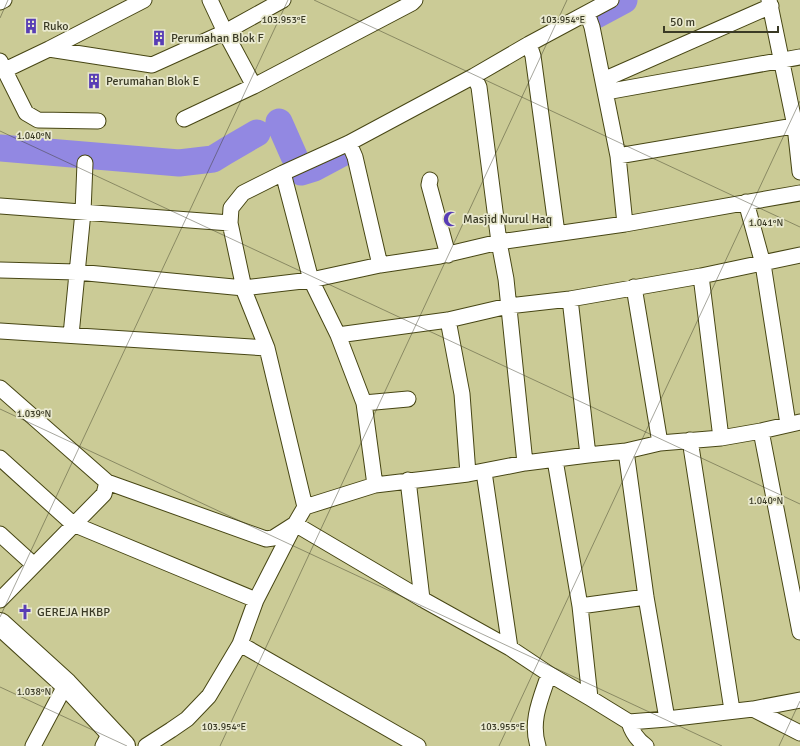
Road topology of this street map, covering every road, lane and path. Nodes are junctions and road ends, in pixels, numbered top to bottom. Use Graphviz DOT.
graph roads {
  1 [pos="4,0"];
  2 [pos="144,0"];
  3 [pos="210,0"];
  4 [pos="283,0"];
  5 [pos="415,0"];
  6 [pos="611,0"];
  7 [pos="0,2"];
  8 [pos="770,3"];
  9 [pos="587,13"];
  10 [pos="225,32"];
  11 [pos="529,44"];
  12 [pos="49,49"];
  13 [pos="800,57"];
  14 [pos="781,61"];
  15 [pos="2,65"];
  16 [pos="474,76"];
  17 [pos="254,86"];
  18 [pos="605,86"];
  19 [pos="184,119"];
  20 [pos="98,121"];
  21 [pos="797,126"];
  22 [pos="349,143"];
  23 [pos="618,156"];
  24 [pos="85,163"];
  25 [pos="800,172"];
  26 [pos="283,173"];
  27 [pos="430,180"];
  28 [pos="800,193"];
  29 [pos="746,202"];
  30 [pos="0,206"];
  31 [pos="83,212"];
  32 [pos="230,224"];
  33 [pos="625,224"];
  34 [pos="557,233"];
  35 [pos="499,242"];
  36 [pos="448,255"];
  37 [pos="800,255"];
  38 [pos="380,264"];
  39 [pos="763,264"];
  40 [pos="0,270"];
  41 [pos="77,272"];
  42 [pos="701,276"];
  43 [pos="311,280"];
  44 [pos="634,287"];
  45 [pos="244,288"];
  46 [pos="570,299"];
  47 [pos="508,306"];
  48 [pos="448,320"];
  49 [pos="0,331"];
  50 [pos="71,335"];
  51 [pos="338,335"];
  52 [pos="267,348"];
  53 [pos="0,388"];
  54 [pos="408,399"];
  55 [pos="364,403"];
  56 [pos="794,423"];
  57 [pos="761,431"];
  58 [pos="722,438"];
  59 [pos="690,440"];
  60 [pos="660,443"];
  61 [pos="626,451"];
  62 [pos="588,455"];
  63 [pos="0,458"];
  64 [pos="555,460"];
  65 [pos="525,463"];
  66 [pos="484,472"];
  67 [pos="468,474"];
  68 [pos="408,480"];
  69 [pos="107,482"];
  70 [pos="375,485"];
  71 [pos="305,507"];
  72 [pos="73,524"];
  73 [pos="295,524"];
  74 [pos="0,534"];
  75 [pos="34,565"];
  76 [pos="646,596"];
  77 [pos="422,599"];
  78 [pos="0,600"];
  79 [pos="256,600"];
  80 [pos="580,606"];
  81 [pos="0,624"];
  82 [pos="800,632"];
  83 [pos="240,644"];
  84 [pos="510,648"];
  85 [pos="548,674"];
  86 [pos="66,684"];
  87 [pos="590,698"];
  88 [pos="800,700"];
  89 [pos="753,709"];
  90 [pos="732,710"];
  91 [pos="667,719"];
  92 [pos="629,722"];
  93 [pos="800,732"];
  94 [pos="113,741"];
  95 [pos="33,746"];
  96 [pos="146,746"];
  97 [pos="418,746"];
  98 [pos="538,746"];
  99 [pos="646,746"];
  1 -- 7 [label="street"];
  2 -- 12 [label="street"];
  3 -- 10 [label="street"];
  4 -- 10 [label="street"];
  5 -- 17 [label="street"];
  6 -- 9 [label="street"];
  8 -- 14 [label="street"];
  8 -- 18 [label="street"];
  9 -- 11 [label="street"];
  9 -- 18 [label="street"];
  10 -- 12 [label="street"];
  10 -- 17 [label="street"];
  11 -- 16 [label="street"];
  11 -- 34 [label="street"];
  12 -- 15 [label="street"];
  13 -- 14 [label="street"];
  14 -- 18 [label="street"];
  14 -- 21 [label="street"];
  15 -- 20 [label="street"];
  16 -- 22 [label="street"];
  16 -- 35 [label="street"];
  17 -- 19 [label="street"];
  18 -- 23 [label="street"];
  21 -- 23 [label="street"];
  21 -- 25 [label="street"];
  22 -- 26 [label="street"];
  22 -- 38 [label="street"];
  23 -- 33 [label="street"];
  24 -- 31 [label="street"];
  26 -- 32 [label="street"];
  26 -- 43 [label="street"];
  27 -- 36 [label="street"];
  28 -- 29 [label="street"];
  29 -- 33 [label="street"];
  29 -- 39 [label="street"];
  30 -- 31 [label="street"];
  31 -- 32 [label="street"];
  31 -- 41 [label="street"];
  32 -- 45 [label="street"];
  33 -- 34 [label="street"];
  34 -- 35 [label="street"];
  35 -- 36 [label="street"];
  35 -- 47 [label="street"];
  36 -- 38 [label="street"];
  37 -- 39 [label="street"];
  38 -- 43 [label="street"];
  39 -- 42 [label="street"];
  39 -- 56 [label="street"];
  40 -- 41 [label="street"];
  41 -- 45 [label="street"];
  41 -- 50 [label="street"];
  42 -- 44 [label="street"];
  42 -- 58 [label="street"];
  43 -- 45 [label="street"];
  43 -- 51 [label="street"];
  44 -- 46 [label="street"];
  44 -- 60 [label="street"];
  45 -- 52 [label="street"];
  46 -- 47 [label="street"];
  46 -- 62 [label="street"];
  47 -- 48 [label="street"];
  47 -- 65 [label="street"];
  48 -- 51 [label="street"];
  48 -- 67 [label="street"];
  49 -- 50 [label="street"];
  50 -- 52 [label="street"];
  51 -- 55 [label="street"];
  52 -- 71 [label="street"];
  53 -- 69 [label="street"];
  54 -- 55 [label="street"];
  55 -- 70 [label="street"];
  56 -- 57 [label="street"];
  57 -- 58 [label="street"];
  57 -- 82 [label="street"];
  58 -- 59 [label="street"];
  59 -- 60 [label="street"];
  59 -- 90 [label="street"];
  60 -- 61 [label="street"];
  61 -- 62 [label="street"];
  61 -- 76 [label="street"];
  62 -- 64 [label="street"];
  63 -- 72 [label="street"];
  64 -- 65 [label="street"];
  64 -- 80 [label="street"];
  65 -- 66 [label="street"];
  66 -- 67 [label="street"];
  66 -- 84 [label="street"];
  67 -- 68 [label="street"];
  68 -- 70 [label="street"];
  68 -- 77 [label="street"];
  69 -- 72 [label="street"];
  69 -- 73 [label="street"];
  70 -- 71 [label="street"];
  71 -- 73 [label="street"];
  72 -- 75 [label="street"];
  72 -- 79 [label="street"];
  73 -- 77 [label="street"];
  73 -- 79 [label="street"];
  74 -- 75 [label="street"];
  75 -- 78 [label="street"];
  76 -- 80 [label="street"];
  76 -- 91 [label="street"];
  77 -- 84 [label="street"];
  79 -- 83 [label="street"];
  80 -- 87 [label="street"];
  81 -- 86 [label="street"];
  83 -- 96 [label="street"];
  83 -- 97 [label="street"];
  84 -- 85 [label="street"];
  85 -- 87 [label="street"];
  85 -- 98 [label="street"];
  86 -- 94 [label="street"];
  86 -- 95 [label="street"];
  87 -- 92 [label="street"];
  88 -- 89 [label="street"];
  89 -- 90 [label="street"];
  89 -- 93 [label="street"];
  90 -- 91 [label="street"];
  91 -- 92 [label="street"];
  92 -- 99 [label="street"];
}
